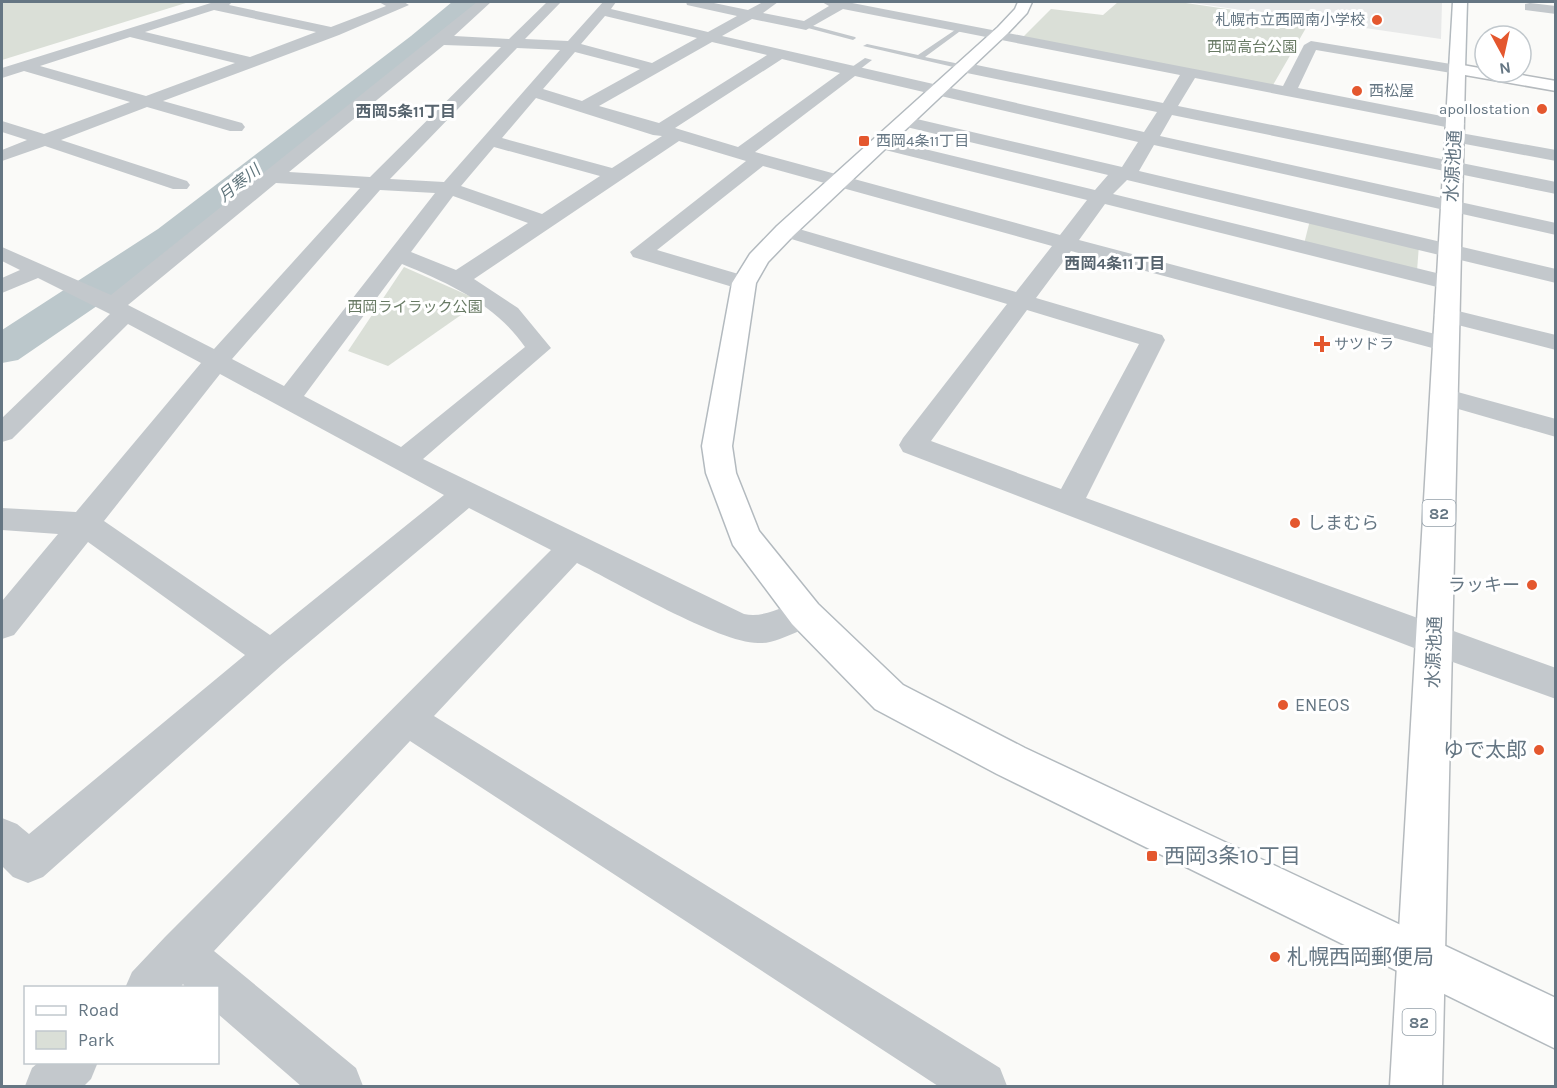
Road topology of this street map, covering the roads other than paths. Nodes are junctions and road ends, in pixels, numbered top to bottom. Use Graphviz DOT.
graph roads {
  1 [pos="385,2"];
  2 [pos="484,2"];
  3 [pos="554,2"];
  4 [pos="692,2"];
  5 [pos="772,2"];
  6 [pos="1025,2"];
  7 [pos="1461,2"];
  8 [pos="835,3"];
  9 [pos="220,4"];
  10 [pos="606,6"];
  11 [pos="1530,9"];
  12 [pos="1556,10"];
  13 [pos="748,14"];
  14 [pos="806,26"];
  15 [pos="961,28"];
  16 [pos="130,32"];
  17 [pos="331,32"];
  18 [pos="997,35"];
  19 [pos="710,37"];
  20 [pos="360,38"];
  21 [pos="853,38"];
  22 [pos="441,40"];
  23 [pos="513,43"];
  24 [pos="570,46"];
  25 [pos="867,46"];
  26 [pos="778,54"];
  27 [pos="918,58"];
  28 [pos="868,60"];
  29 [pos="252,62"];
  30 [pos="23,66"];
  31 [pos="962,67"];
  32 [pos="654,68"];
  33 [pos="1457,69"];
  34 [pos="852,71"];
  35 [pos="2,73"];
  36 [pos="1189,74"];
  37 [pos="1556,86"];
  38 [pos="531,91"];
  39 [pos="935,91"];
  40 [pos="1288,92"];
  41 [pos="149,101"];
  42 [pos="584,107"];
  43 [pos="1168,109"];
  44 [pos="904,121"];
  45 [pos="2,126"];
  46 [pos="236,127"];
  47 [pos="667,133"];
  48 [pos="45,140"];
  49 [pos="489,140"];
  50 [pos="1148,140"];
  51 [pos="879,143"];
  52 [pos="1455,143"];
  53 [pos="2,156"];
  54 [pos="1556,156"];
  55 [pos="750,157"];
  56 [pos="1128,173"];
  57 [pos="612,174"];
  58 [pos="272,177"];
  59 [pos="837,182"];
  60 [pos="180,184"];
  61 [pos="374,184"];
  62 [pos="449,188"];
  63 [pos="1556,188"];
  64 [pos="1101,196"];
  65 [pos="1452,206"];
  66 [pos="542,221"];
  67 [pos="1556,229"];
  68 [pos="785,231"];
  69 [pos="1067,243"];
  70 [pos="1450,250"];
  71 [pos="2,253"];
  72 [pos="396,254"];
  73 [pos="45,275"];
  74 [pos="1556,276"];
  75 [pos="458,279"];
  76 [pos="744,283"];
  77 [pos="1449,284"];
  78 [pos="2,286"];
  79 [pos="1023,301"];
  80 [pos="112,306"];
  81 [pos="1446,329"];
  82 [pos="1556,343"];
  83 [pos="216,362"];
  84 [pos="1443,396"];
  85 [pos="288,399"];
  86 [pos="1556,428"];
  87 [pos="2,433"];
  88 [pos="403,460"];
  89 [pos="465,494"];
  90 [pos="1069,503"];
  91 [pos="2,519"];
  92 [pos="85,524"];
  93 [pos="572,548"];
  94 [pos="805,614"];
  95 [pos="2,625"];
  96 [pos="1434,641"];
  97 [pos="271,654"];
  98 [pos="1556,684"];
  99 [pos="409,720"];
  100 [pos="2,838"];
  101 [pos="182,953"];
  102 [pos="1420,957"];
  103 [pos="149,986"];
  104 [pos="1556,1024"];
  105 [pos="72,1064"];
  106 [pos="50,1086"];
  107 [pos="338,1086"];
  108 [pos="982,1086"];
  109 [pos="1416,1086"];
  1 -- 17 [label="street"];
  2 -- 22 [label="street"];
  3 -- 23 [label="street"];
  4 -- 13 [label="street"];
  5 -- 13 [label="street"];
  6 -- 18 [label="street"];
  7 -- 33 [label="street, 水源池通"];
  8 -- 14 [label="street"];
  8 -- 15 [label="street"];
  9 -- 16 [label="street"];
  9 -- 17 [label="street"];
  10 -- 19 [label="street"];
  10 -- 24 [label="street"];
  11 -- 12 [label="street"];
  13 -- 14 [label="street"];
  13 -- 19 [label="street"];
  14 -- 21 [label="lane"];
  15 -- 18 [label="street"];
  15 -- 27 [label="lane"];
  16 -- 29 [label="street"];
  16 -- 30 [label="street"];
  17 -- 20 [label="street"];
  17 -- 29 [label="street"];
  18 -- 31 [label="street"];
  18 -- 36 [label="street"];
  19 -- 26 [label="street"];
  19 -- 32 [label="street"];
  22 -- 23 [label="street"];
  22 -- 58 [label="street"];
  23 -- 24 [label="street"];
  23 -- 61 [label="street"];
  24 -- 32 [label="street"];
  24 -- 38 [label="street"];
  25 -- 27 [label="lane"];
  26 -- 34 [label="street"];
  26 -- 47 [label="street"];
  27 -- 31 [label="lane"];
  28 -- 34 [label="lane"];
  29 -- 41 [label="street"];
  30 -- 35 [label="street"];
  30 -- 41 [label="street"];
  31 -- 39 [label="street"];
  31 -- 43 [label="street"];
  32 -- 42 [label="street"];
  33 -- 37 [label="street"];
  33 -- 40 [label="street"];
  33 -- 52 [label="street, 水源池通 / 82"];
  34 -- 39 [label="street"];
  34 -- 55 [label="street"];
  36 -- 40 [label="street"];
  36 -- 43 [label="street"];
  38 -- 42 [label="street"];
  38 -- 49 [label="street"];
  39 -- 44 [label="street"];
  39 -- 50 [label="street"];
  40 -- 52 [label="street"];
  41 -- 46 [label="street"];
  41 -- 48 [label="street"];
  42 -- 47 [label="street"];
  43 -- 50 [label="street"];
  43 -- 52 [label="street"];
  44 -- 51 [label="street"];
  44 -- 56 [label="street"];
  45 -- 48 [label="street"];
  47 -- 55 [label="street"];
  47 -- 57 [label="street"];
  48 -- 53 [label="street"];
  48 -- 60 [label="street"];
  49 -- 57 [label="street"];
  49 -- 62 [label="street"];
  50 -- 56 [label="street"];
  50 -- 65 [label="street"];
  51 -- 59 [label="street"];
  51 -- 64 [label="street"];
  52 -- 54 [label="street"];
  52 -- 63 [label="street"];
  52 -- 65 [label="street, 水源池通 / 82"];
  55 -- 59 [label="street"];
  55 -- 76 [label="street"];
  56 -- 64 [label="street"];
  56 -- 70 [label="street"];
  57 -- 66 [label="street"];
  58 -- 61 [label="street"];
  58 -- 80 [label="street"];
  59 -- 68 [label="street"];
  59 -- 69 [label="street"];
  61 -- 62 [label="street"];
  61 -- 83 [label="street"];
  62 -- 66 [label="street"];
  62 -- 72 [label="street"];
  64 -- 69 [label="street"];
  64 -- 77 [label="street"];
  65 -- 67 [label="street"];
  65 -- 70 [label="street, 水源池通 / 82"];
  66 -- 75 [label="street"];
  68 -- 76 [label="street"];
  68 -- 79 [label="street"];
  69 -- 79 [label="street"];
  69 -- 81 [label="street"];
  70 -- 74 [label="street"];
  70 -- 77 [label="street, 水源池通 / 82"];
  71 -- 73 [label="street"];
  72 -- 75 [label="street"];
  72 -- 85 [label="street"];
  73 -- 78 [label="street"];
  73 -- 80 [label="street"];
  75 -- 88 [label="street"];
  76 -- 94 [label="street"];
  77 -- 81 [label="street, 水源池通 / 82"];
  79 -- 90 [label="street"];
  79 -- 90 [label="street"];
  80 -- 83 [label="street"];
  80 -- 87 [label="street"];
  81 -- 82 [label="street"];
  81 -- 84 [label="street, 水源池通 / 82"];
  83 -- 85 [label="street"];
  83 -- 92 [label="street"];
  84 -- 86 [label="street"];
  84 -- 96 [label="street, 水源池通 / 82"];
  85 -- 88 [label="street"];
  88 -- 89 [label="street"];
  89 -- 93 [label="street"];
  89 -- 97 [label="street"];
  90 -- 96 [label="street"];
  91 -- 92 [label="street"];
  92 -- 95 [label="street"];
  92 -- 97 [label="street"];
  93 -- 94 [label="street"];
  93 -- 99 [label="street"];
  94 -- 102 [label="street"];
  96 -- 98 [label="street"];
  96 -- 102 [label="street, 水源池通 / 82"];
  97 -- 100 [label="street"];
  99 -- 101 [label="street"];
  99 -- 108 [label="street"];
  101 -- 103 [label="street"];
  101 -- 107 [label="street"];
  102 -- 104 [label="street"];
  102 -- 109 [label="street, 水源池通 / 82"];
  105 -- 106 [label="street"];
}
